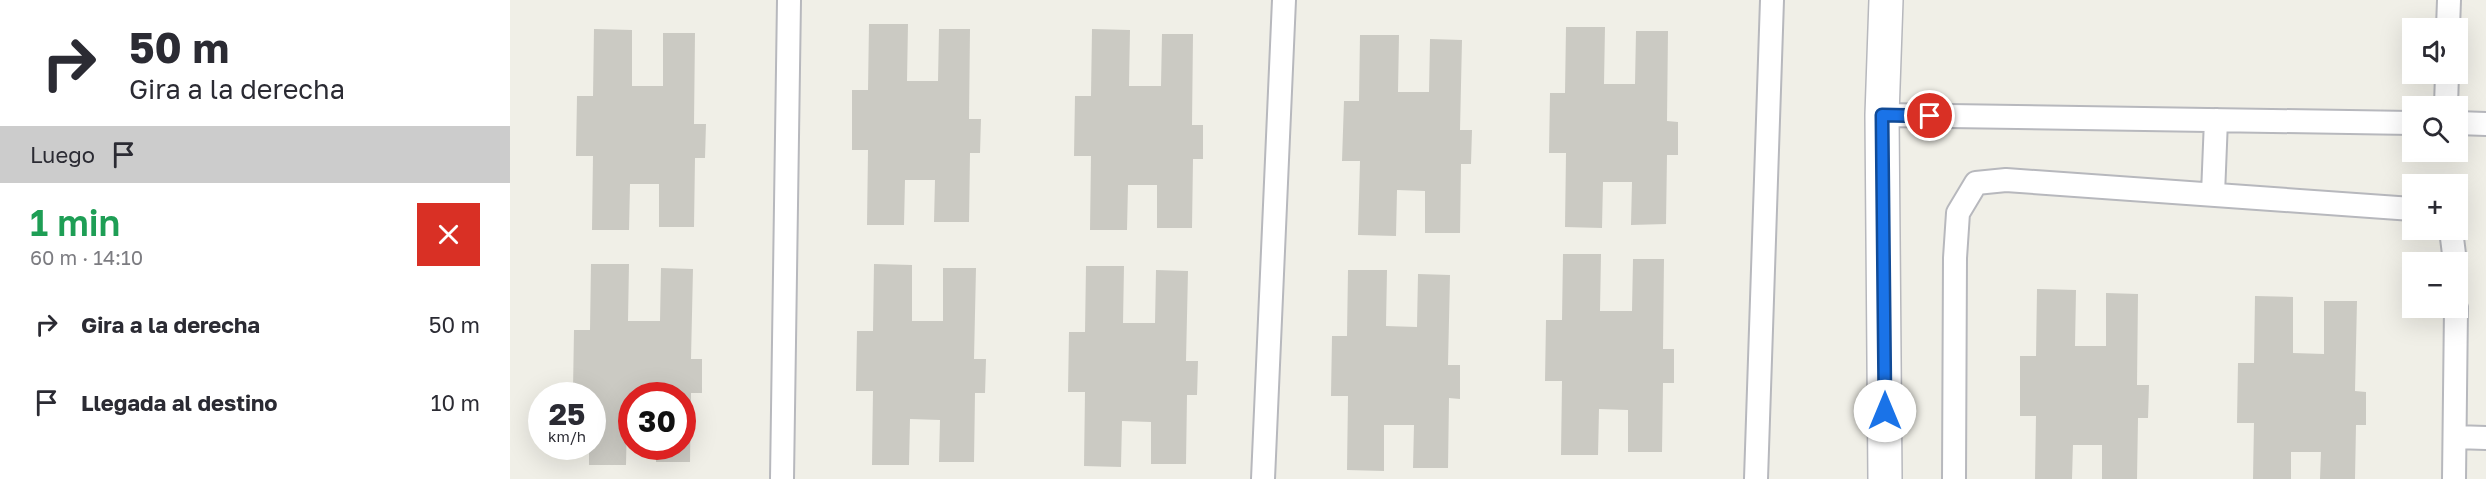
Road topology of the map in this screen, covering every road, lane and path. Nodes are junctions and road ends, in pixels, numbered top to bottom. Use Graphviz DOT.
graph roads {
  1 [pos="789,0"];
  2 [pos="1284,0"];
  3 [pos="1772,0"];
  4 [pos="1886,0"];
  5 [pos="2449,0"];
  6 [pos="2448,18"];
  7 [pos="1882,115"];
  8 [pos="2216,120"];
  9 [pos="2402,123"];
  10 [pos="2468,123"];
  11 [pos="2486,123"];
  12 [pos="2212,194"];
  13 [pos="2402,208"];
  14 [pos="2456,318"];
  15 [pos="2455,437"];
  16 [pos="2486,438"];
  17 [pos="782,479"];
  18 [pos="1263,479"];
  19 [pos="1755,479"];
  20 [pos="1885,479"];
  21 [pos="1954,479"];
  22 [pos="2454,479"];
  1 -- 17 [label="lane"];
  2 -- 18 [label="lane"];
  3 -- 19 [label="lane"];
  4 -- 7 [label="street"];
  5 -- 6 [label="lane"];
  7 -- 8 [label="lane"];
  7 -- 20 [label="street"];
  8 -- 9 [label="lane"];
  8 -- 12 [label="lane"];
  10 -- 11 [label="lane"];
  12 -- 13 [label="lane"];
  12 -- 21 [label="lane"];
  14 -- 15 [label="lane"];
  15 -- 16 [label="lane"];
  15 -- 22 [label="lane"];
}
